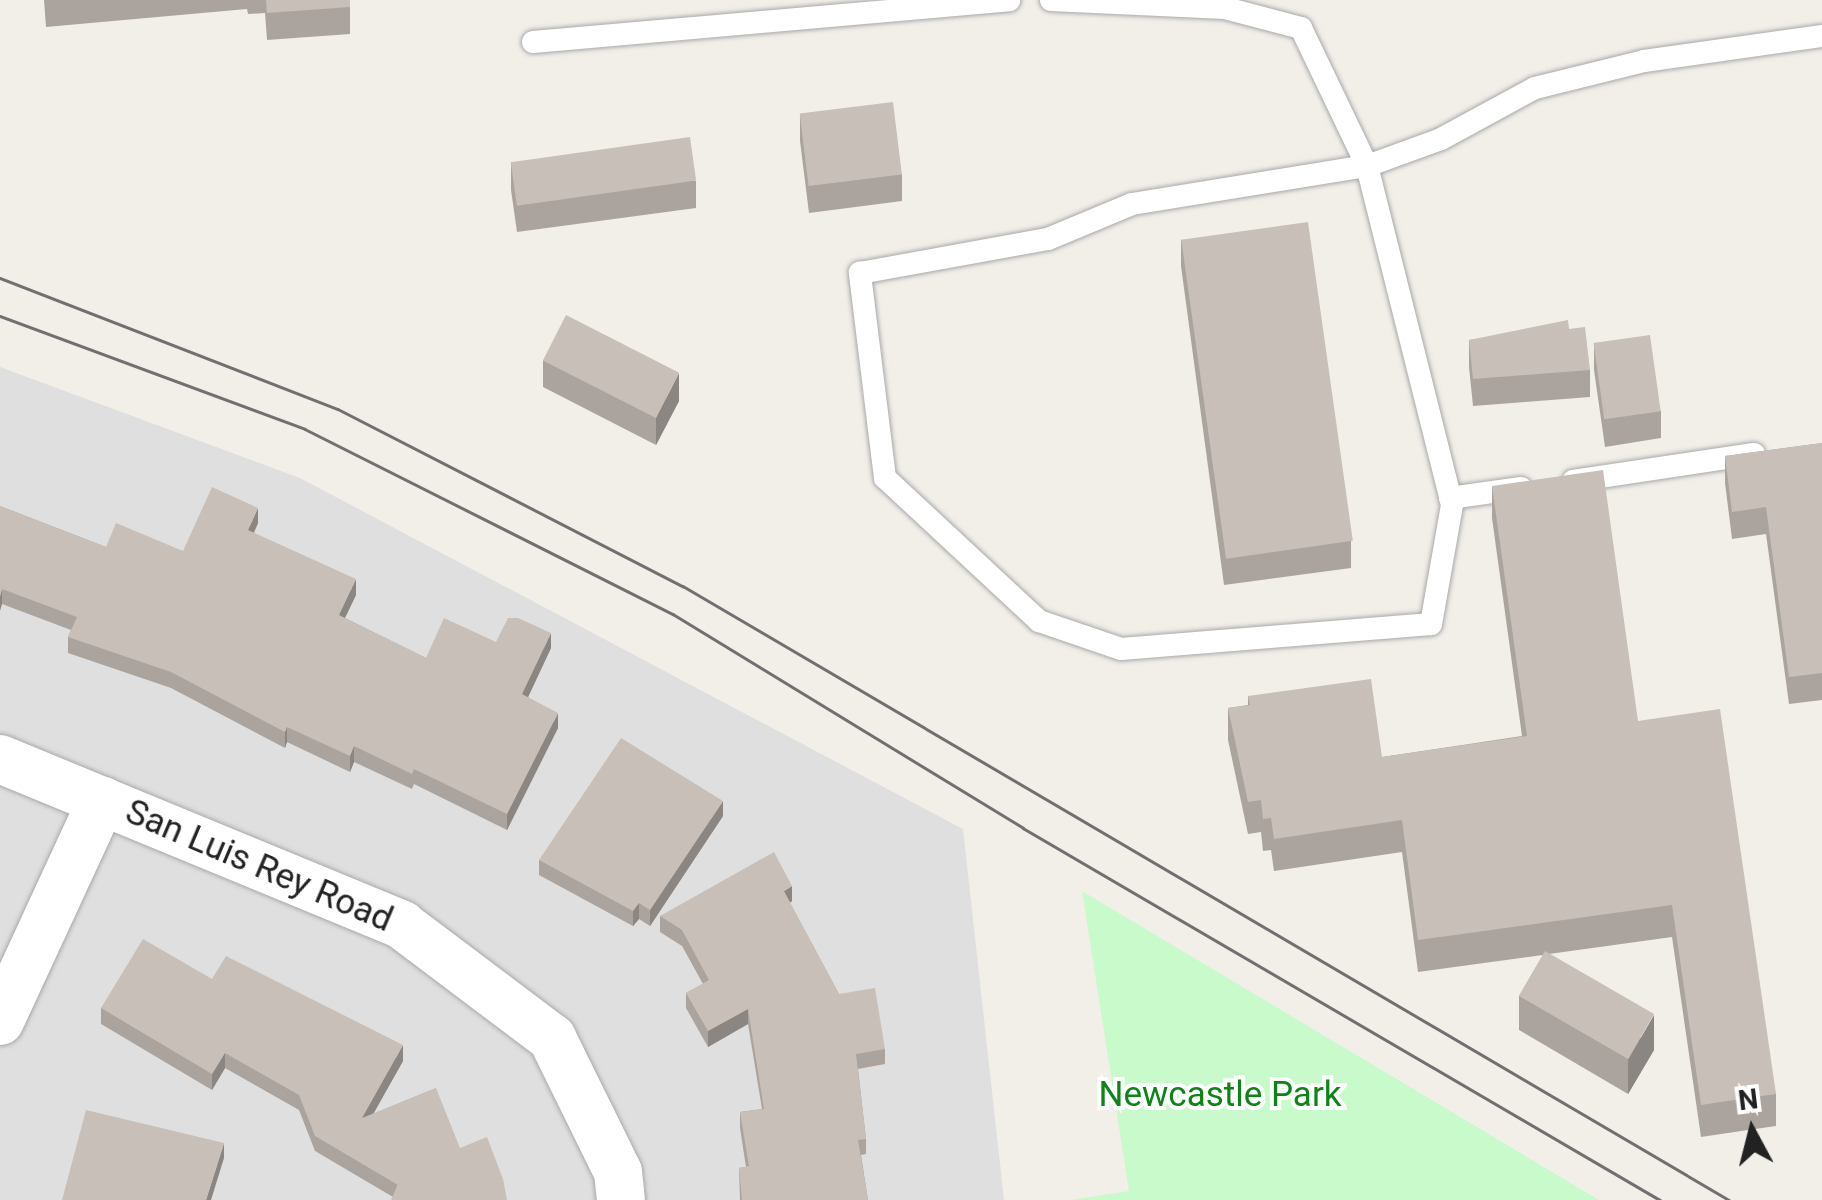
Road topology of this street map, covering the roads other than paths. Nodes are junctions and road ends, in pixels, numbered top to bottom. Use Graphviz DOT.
graph roads {
  1 [pos="1008,0"];
  2 [pos="1051,0"];
  3 [pos="1822,36"];
  4 [pos="532,42"];
  5 [pos="1368,166"];
  6 [pos="1783,450"];
  7 [pos="1450,498"];
  8 [pos="0,759"];
  9 [pos="102,800"];
  10 [pos="0,1022"];
  11 [pos="621,1200"];
  1 -- 4 [label="lane"];
  2 -- 5 [label="lane"];
  3 -- 5 [label="lane"];
  5 -- 7 [label="lane"];
  5 -- 7 [label="lane"];
  6 -- 7 [label="lane"];
  8 -- 9 [label="street, San Luis Rey Road"];
  9 -- 10 [label="street"];
  9 -- 11 [label="street, San Luis Rey Road"];
}
